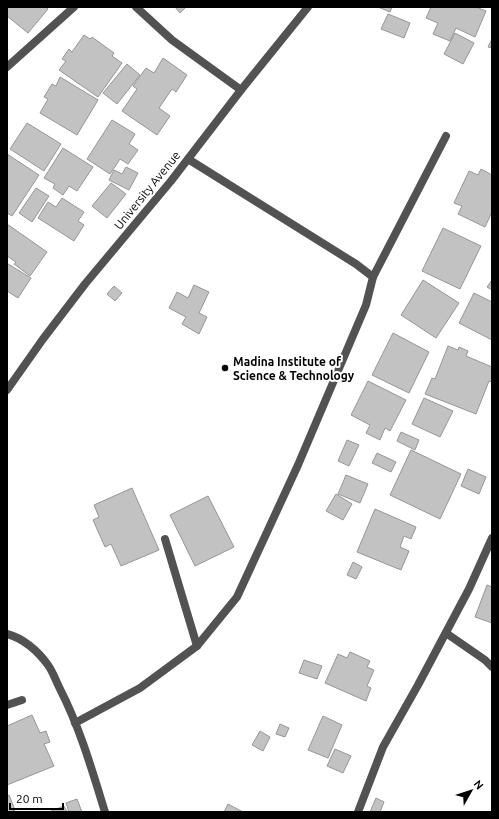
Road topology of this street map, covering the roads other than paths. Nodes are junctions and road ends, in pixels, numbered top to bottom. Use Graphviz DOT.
graph roads {
  1 [pos="74,7"];
  2 [pos="136,7"];
  3 [pos="308,7"];
  4 [pos="7,67"];
  5 [pos="241,90"];
  6 [pos="446,136"];
  7 [pos="188,159"];
  8 [pos="372,277"];
  9 [pos="7,390"];
  10 [pos="165,538"];
  11 [pos="492,538"];
  12 [pos="446,633"];
  13 [pos="7,634"];
  14 [pos="197,646"];
  15 [pos="492,667"];
  16 [pos="22,700"];
  17 [pos="7,705"];
  18 [pos="75,723"];
  19 [pos="105,812"];
  20 [pos="358,812"];
  1 -- 4 [label="street"];
  2 -- 5 [label="street"];
  3 -- 5 [label="street, University Avenue"];
  5 -- 7 [label="street, University Avenue"];
  6 -- 8 [label="street"];
  7 -- 8 [label="street"];
  7 -- 9 [label="street, University Avenue"];
  8 -- 14 [label="street"];
  10 -- 14 [label="street"];
  11 -- 12 [label="street"];
  12 -- 15 [label="street"];
  12 -- 20 [label="street"];
  13 -- 18 [label="street"];
  14 -- 18 [label="street"];
  16 -- 17 [label="street"];
  18 -- 19 [label="street"];
}
